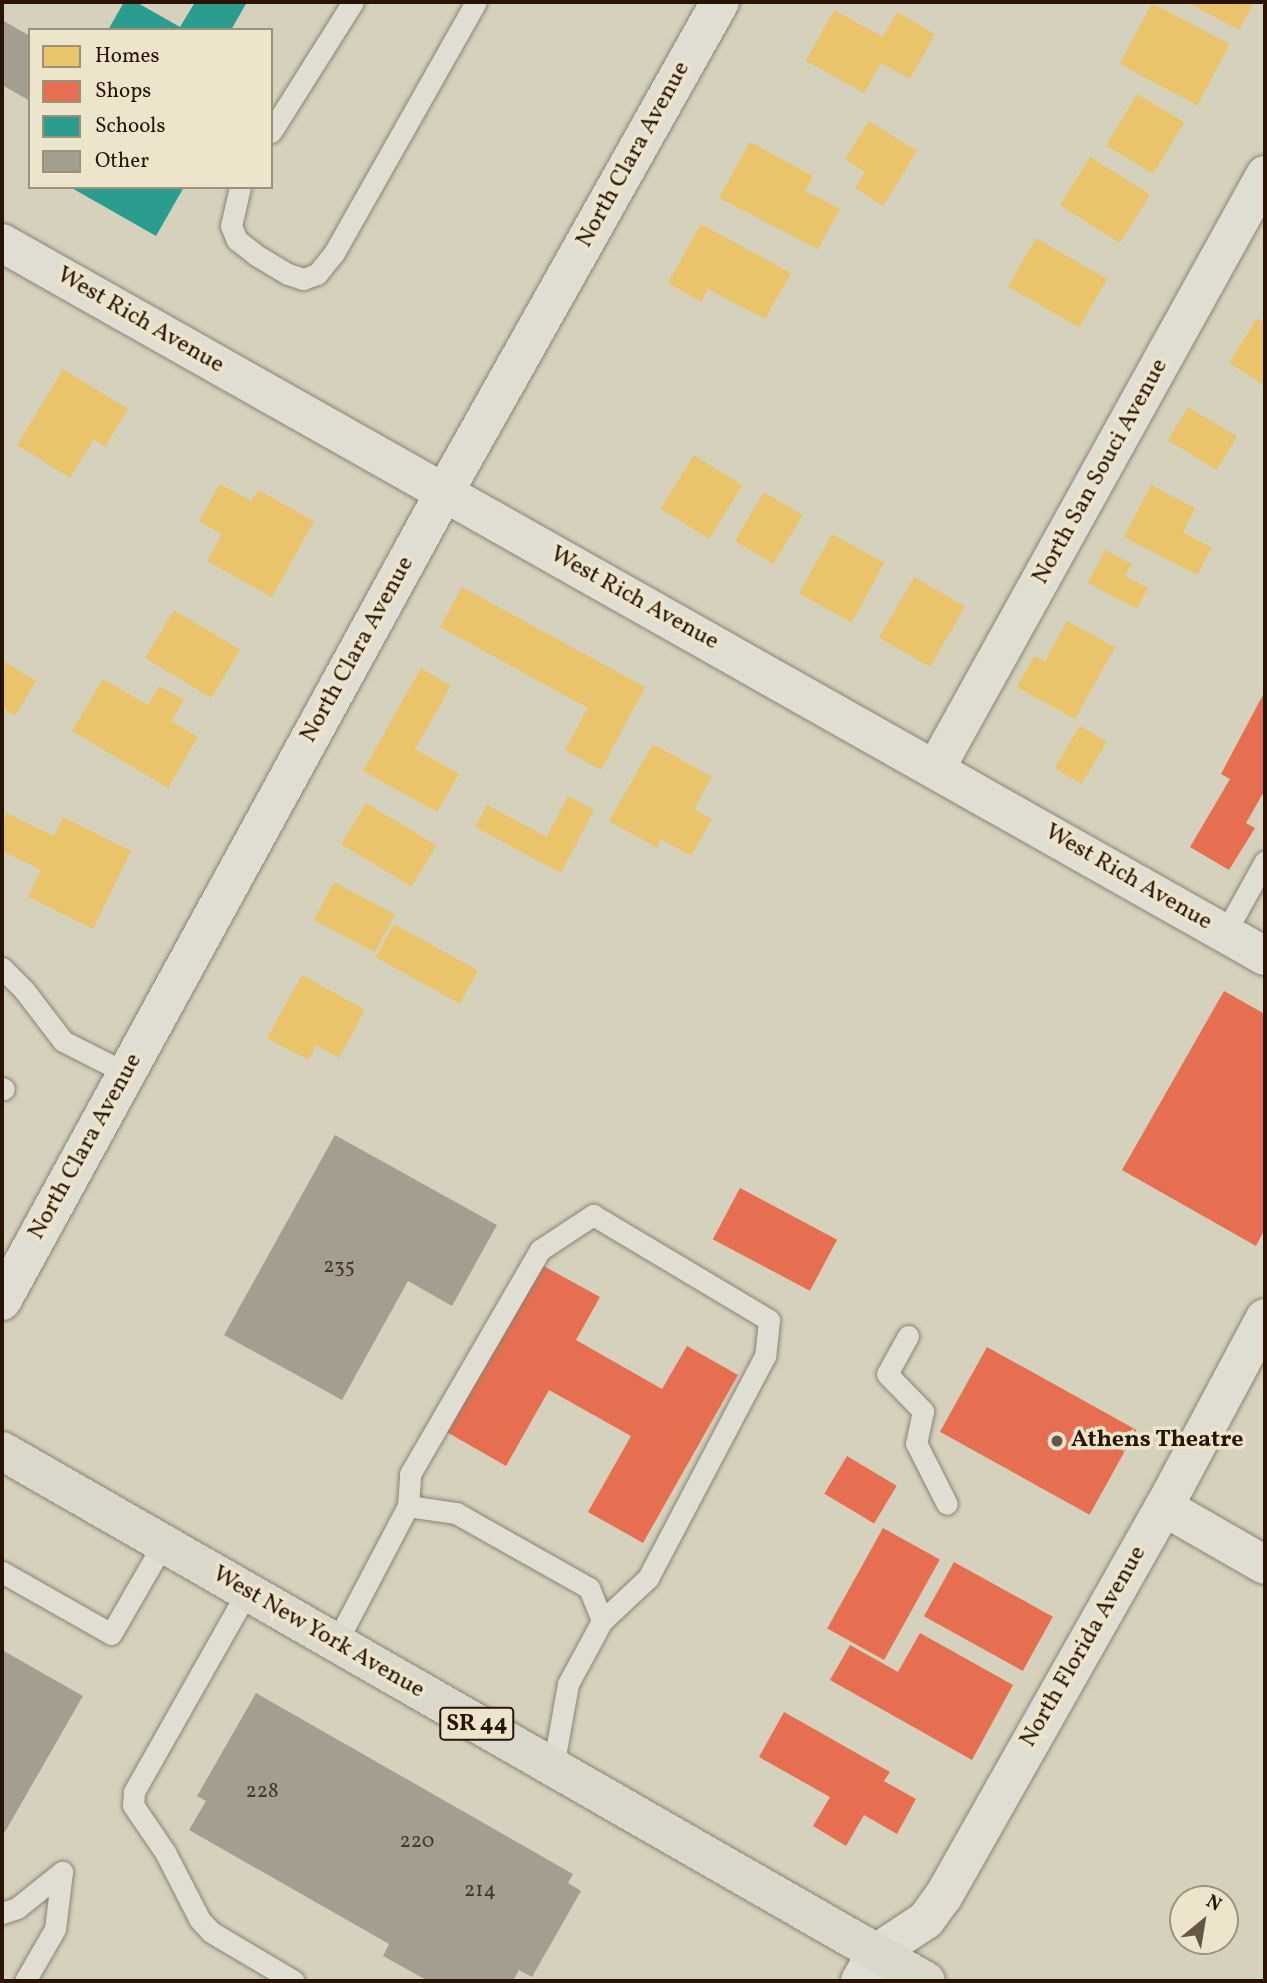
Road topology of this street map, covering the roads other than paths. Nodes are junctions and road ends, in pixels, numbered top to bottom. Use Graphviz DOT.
graph roads {
  1 [pos="353,2"];
  2 [pos="477,2"];
  3 [pos="720,2"];
  4 [pos="273,129"];
  5 [pos="1265,175"];
  6 [pos="239,189"];
  7 [pos="2,243"];
  8 [pos="443,493"];
  9 [pos="936,768"];
  10 [pos="1265,861"];
  11 [pos="1225,933"];
  12 [pos="1265,956"];
  13 [pos="2,968"];
  14 [pos="127,1073"];
  15 [pos="2,1301"];
  16 [pos="1265,1318"];
  17 [pos="908,1336"];
  18 [pos="2,1451"];
  19 [pos="947,1504"];
  20 [pos="408,1506"];
  21 [pos="1164,1507"];
  22 [pos="163,1544"];
  23 [pos="1265,1565"];
  24 [pos="2,1572"];
  25 [pos="247,1592"];
  26 [pos="602,1620"];
  27 [pos="336,1643"];
  28 [pos="553,1768"];
  29 [pos="2,1913"];
  30 [pos="868,1967"];
  31 [pos="25,1981"];
  32 [pos="295,1981"];
  33 [pos="926,1981"];
  1 -- 4 [label="lane"];
  2 -- 6 [label="lane"];
  3 -- 8 [label="street, North Clara Avenue"];
  5 -- 9 [label="street, North San Souci Avenue"];
  7 -- 8 [label="street, West Rich Avenue"];
  8 -- 9 [label="street, West Rich Avenue"];
  8 -- 14 [label="street, North Clara Avenue"];
  9 -- 11 [label="street, West Rich Avenue"];
  10 -- 11 [label="lane"];
  11 -- 12 [label="street, West Rich Avenue"];
  13 -- 14 [label="lane"];
  14 -- 15 [label="street, North Clara Avenue"];
  16 -- 21 [label="street, North Florida Avenue"];
  17 -- 19 [label="lane"];
  18 -- 22 [label="main road, West New York Avenue / SR 44"];
  20 -- 26 [label="lane"];
  20 -- 26 [label="lane"];
  20 -- 27 [label="lane"];
  21 -- 23 [label="street"];
  21 -- 30 [label="street, North Florida Avenue"];
  22 -- 24 [label="lane"];
  22 -- 25 [label="main road, West New York Avenue / SR 44"];
  25 -- 27 [label="main road, West New York Avenue / SR 44"];
  25 -- 32 [label="lane"];
  26 -- 28 [label="lane"];
  27 -- 28 [label="main road, West New York Avenue / SR 44"];
  28 -- 30 [label="main road, West New York Avenue / SR 44"];
  29 -- 31 [label="lane"];
  30 -- 33 [label="main road, West New York Avenue / SR 44"];
}
